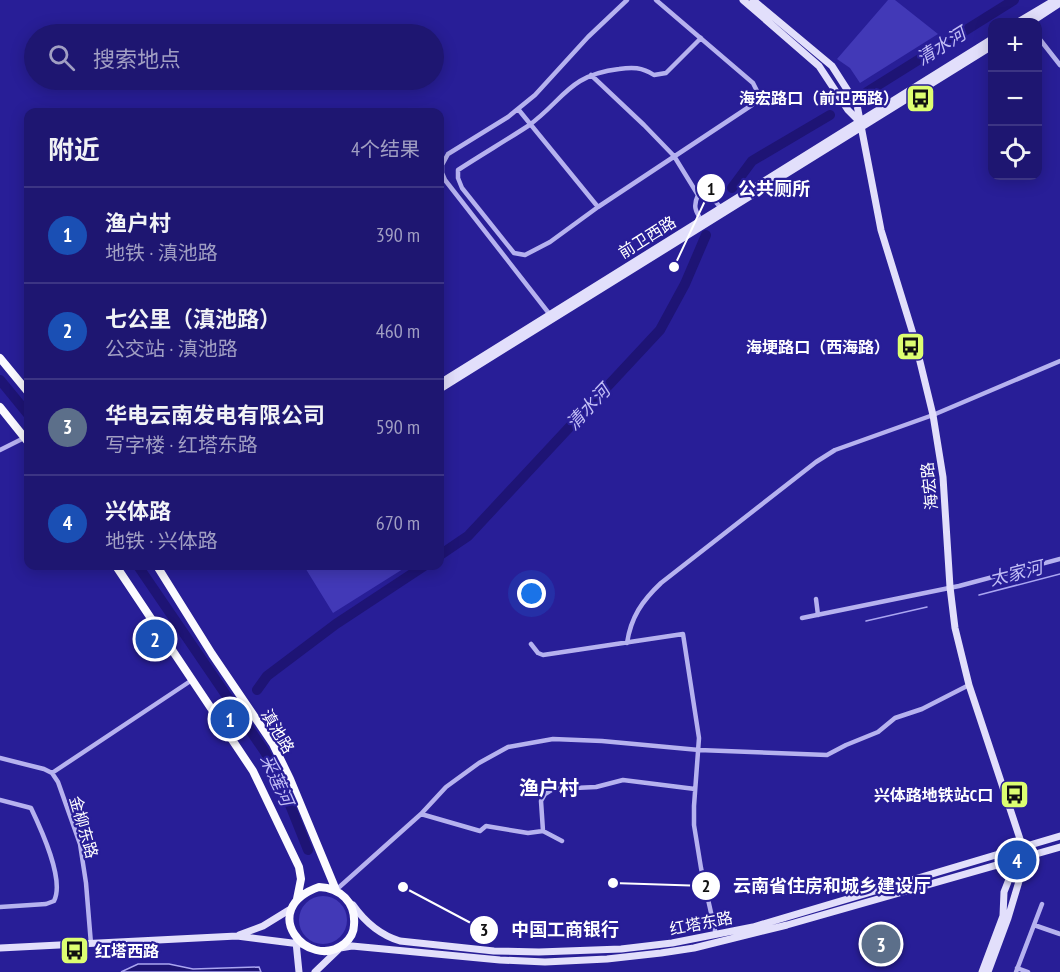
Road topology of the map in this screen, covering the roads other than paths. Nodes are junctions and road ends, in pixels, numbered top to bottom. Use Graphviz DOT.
graph roads {
  1 [pos="627,0"];
  2 [pos="656,0"];
  3 [pos="743,0"];
  4 [pos="753,0"];
  5 [pos="1055,0"];
  6 [pos="1060,3"];
  7 [pos="1030,18"];
  8 [pos="1032,18"];
  9 [pos="702,38"];
  10 [pos="988,42"];
  11 [pos="1042,42"];
  12 [pos="988,49"];
  13 [pos="1060,65"];
  14 [pos="591,75"];
  15 [pos="518,109"];
  16 [pos="530,124"];
  17 [pos="860,124"];
  18 [pos="674,156"];
  19 [pos="444,160"];
  20 [pos="444,178"];
  21 [pos="698,195"];
  22 [pos="598,207"];
  23 [pos="722,209"];
  24 [pos="702,222"];
  25 [pos="551,316"];
  26 [pos="0,358"];
  27 [pos="1060,362"];
  28 [pos="444,380"];
  29 [pos="444,386"];
  30 [pos="24,387"];
  31 [pos="0,407"];
  32 [pos="933,415"];
  33 [pos="24,436"];
  34 [pos="24,441"];
  35 [pos="0,450"];
  36 [pos="1060,559"];
  37 [pos="119,570"];
  38 [pos="160,570"];
  39 [pos="950,587"];
  40 [pos="816,599"];
  41 [pos="818,615"];
  42 [pos="802,618"];
  43 [pos="627,643"];
  44 [pos="531,644"];
  45 [pos="192,680"];
  46 [pos="969,685"];
  47 [pos="699,750"];
  48 [pos="0,758"];
  49 [pos="52,773"];
  50 [pos="695,789"];
  51 [pos="0,800"];
  52 [pos="422,814"];
  53 [pos="543,831"];
  54 [pos="1060,837"];
  55 [pos="562,841"];
  56 [pos="1060,847"];
  57 [pos="1021,848"];
  58 [pos="1020,859"];
  59 [pos="336,890"];
  60 [pos="297,899"];
  61 [pos="349,901"];
  62 [pos="1042,904"];
  63 [pos="0,907"];
  64 [pos="290,910"];
  65 [pos="1034,925"];
  66 [pos="1060,934"];
  67 [pos="717,935"];
  68 [pos="237,936"];
  69 [pos="279,942"];
  70 [pos="297,942"];
  71 [pos="91,944"];
  72 [pos="0,948"];
  73 [pos="340,948"];
  74 [pos="298,960"];
  75 [pos="1017,970"];
  76 [pos="299,972"];
  77 [pos="315,972"];
  78 [pos="982,972"];
  79 [pos="988,972"];
  80 [pos="1028,972"];
  1 -- 15 [label="street"];
  2 -- 9 [label="street"];
  3 -- 17 [label="main road, 海宏路"];
  4 -- 17 [label="main road, 海宏路"];
  5 -- 7 [label="main road"];
  6 -- 8 [label="main road"];
  9 -- 14 [label="street"];
  9 -- 18 [label="street"];
  10 -- 17 [label="main road, 前卫西路"];
  11 -- 13 [label="street"];
  12 -- 17 [label="main road, 前卫西路"];
  14 -- 16 [label="street"];
  14 -- 18 [label="street"];
  15 -- 16 [label="street"];
  15 -- 19 [label="street"];
  16 -- 22 [label="street"];
  16 -- 22 [label="street"];
  17 -- 23 [label="main road, 前卫西路"];
  17 -- 32 [label="main road, 海宏路"];
  18 -- 21 [label="street"];
  18 -- 22 [label="street"];
  20 -- 25 [label="street"];
  21 -- 23 [label="street"];
  21 -- 24 [label="street"];
  23 -- 24 [label="main road, 前卫西路"];
  24 -- 25 [label="main road, 前卫西路"];
  25 -- 28 [label="main road, 前卫西路"];
  25 -- 29 [label="main road, 前卫西路"];
  26 -- 30 [label="main road"];
  27 -- 32 [label="street"];
  31 -- 33 [label="main road"];
  32 -- 39 [label="main road, 海宏路"];
  32 -- 43 [label="street"];
  34 -- 35 [label="street"];
  36 -- 39 [label="street"];
  37 -- 45 [label="main road"];
  38 -- 59 [label="main road, 滇池路"];
  39 -- 41 [label="street"];
  39 -- 46 [label="main road, 海宏路"];
  40 -- 41 [label="street"];
  41 -- 42 [label="street"];
  43 -- 44 [label="street"];
  43 -- 47 [label="street"];
  45 -- 49 [label="street"];
  45 -- 60 [label="main road"];
  46 -- 47 [label="street"];
  46 -- 57 [label="main road, 海宏路"];
  47 -- 50 [label="street"];
  47 -- 52 [label="street"];
  48 -- 49 [label="street"];
  49 -- 71 [label="street, 金柳东路"];
  50 -- 53 [label="street"];
  50 -- 67 [label="street"];
  51 -- 63 [label="street"];
  52 -- 53 [label="street"];
  52 -- 59 [label="street"];
  53 -- 55 [label="street"];
  54 -- 57 [label="main road, 红塔东路"];
  56 -- 58 [label="main road, 红塔东路"];
  57 -- 58 [label="main road, 海宏路"];
  57 -- 67 [label="main road, 红塔东路"];
  58 -- 73 [label="main road, 红塔东路"];
  58 -- 78 [label="main road"];
  58 -- 79 [label="main road"];
  59 -- 60 [label="main road"];
  59 -- 61 [label="main road"];
  60 -- 64 [label="main road"];
  61 -- 67 [label="main road, 红塔东路"];
  61 -- 73 [label="main road"];
  62 -- 65 [label="street"];
  64 -- 68 [label="main road"];
  64 -- 70 [label="main road"];
  65 -- 66 [label="street"];
  65 -- 75 [label="street"];
  68 -- 69 [label="main road"];
  68 -- 71 [label="main road"];
  69 -- 70 [label="main road"];
  69 -- 74 [label="main road"];
  70 -- 73 [label="main road"];
  70 -- 74 [label="main road"];
  71 -- 72 [label="main road"];
  73 -- 77 [label="main road"];
  74 -- 76 [label="main road"];
  75 -- 80 [label="street"];
}
